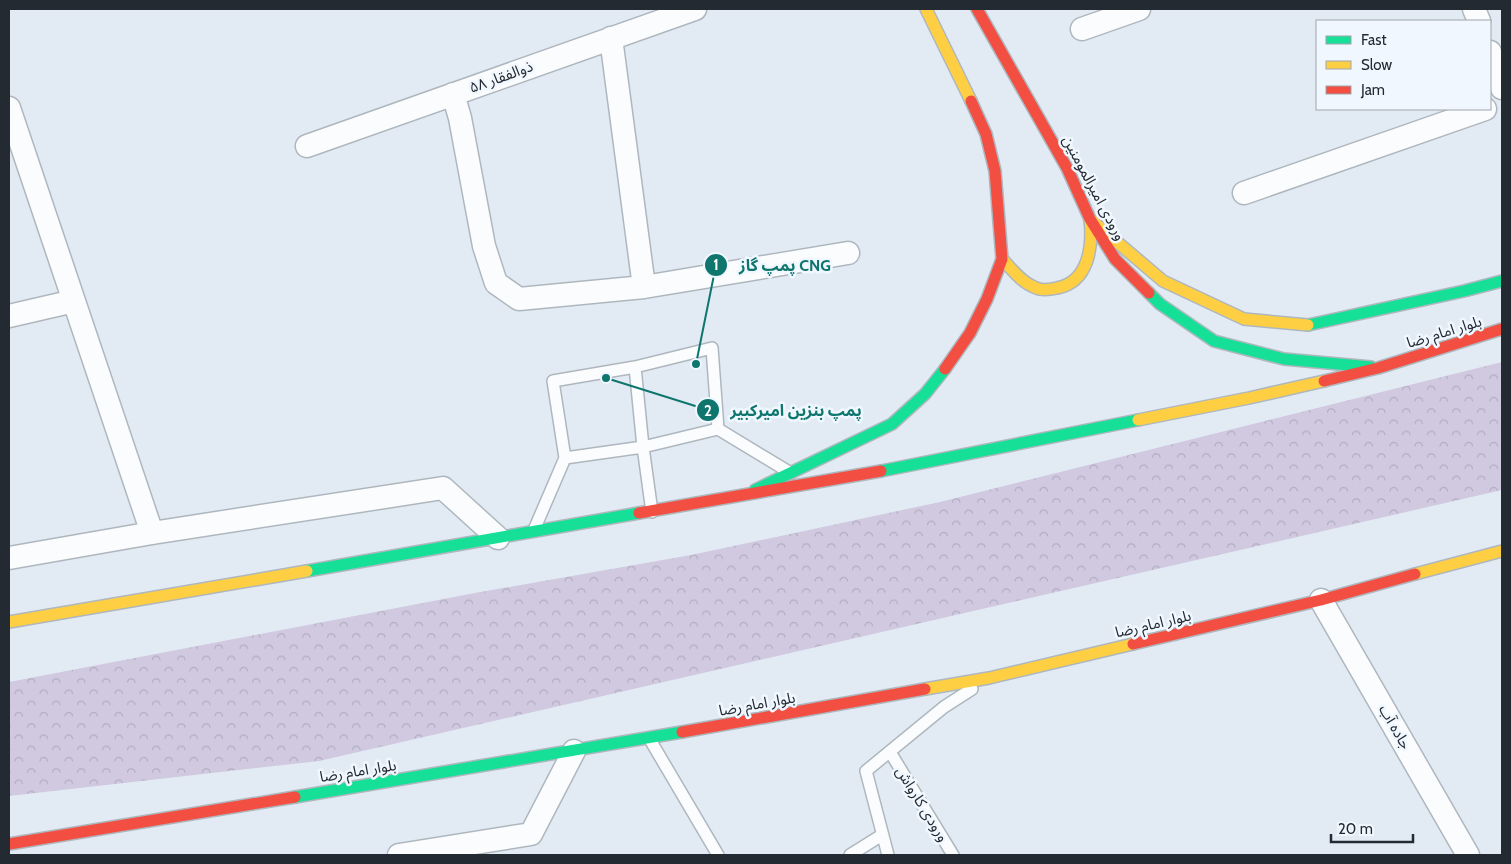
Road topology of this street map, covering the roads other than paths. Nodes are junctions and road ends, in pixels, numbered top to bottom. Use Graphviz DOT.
graph roads {
  1 [pos="695,9"];
  2 [pos="926,9"];
  3 [pos="977,9"];
  4 [pos="1139,9"];
  5 [pos="1082,29"];
  6 [pos="611,38"];
  7 [pos="1491,55"];
  8 [pos="1502,88"];
  9 [pos="453,94"];
  10 [pos="9,108"];
  11 [pos="1482,110"];
  12 [pos="307,146"];
  13 [pos="1244,193"];
  14 [pos="1090,219"];
  15 [pos="848,253"];
  16 [pos="1002,258"];
  17 [pos="1502,281"];
  18 [pos="644,287"];
  19 [pos="74,301"];
  20 [pos="9,316"];
  21 [pos="1502,329"];
  22 [pos="635,367"];
  23 [pos="1378,368"];
  24 [pos="718,429"];
  25 [pos="643,447"];
  26 [pos="565,458"];
  27 [pos="790,473"];
  28 [pos="825,482"];
  29 [pos="740,497"];
  30 [pos="652,512"];
  31 [pos="532,532"];
  32 [pos="152,533"];
  33 [pos="498,538"];
  34 [pos="1502,551"];
  35 [pos="9,558"];
  36 [pos="1322,600"];
  37 [pos="9,622"];
  38 [pos="990,678"];
  39 [pos="649,738"];
  40 [pos="574,751"];
  41 [pos="890,752"];
  42 [pos="882,835"];
  43 [pos="9,844"];
  44 [pos="399,855"];
  45 [pos="718,855"];
  46 [pos="850,855"];
  47 [pos="888,855"];
  48 [pos="954,855"];
  49 [pos="1468,855"];
  1 -- 6 [label="street, ذوالفقار ۵۸"];
  2 -- 16 [label="main road"];
  3 -- 14 [label="main road, ورودی امیرالمومنین"];
  4 -- 5 [label="street"];
  6 -- 9 [label="street, ذوالفقار ۵۸"];
  6 -- 18 [label="street"];
  7 -- 8 [label="street"];
  9 -- 12 [label="street, ذوالفقار ۵۸"];
  9 -- 18 [label="street"];
  10 -- 19 [label="street"];
  11 -- 13 [label="street"];
  14 -- 16 [label="main road"];
  14 -- 17 [label="main road"];
  14 -- 23 [label="main road, ورودی امیرالمومنین"];
  15 -- 18 [label="street"];
  16 -- 27 [label="main road"];
  19 -- 20 [label="street"];
  19 -- 32 [label="street"];
  21 -- 23 [label="main road, بلوار امام رضا"];
  22 -- 24 [label="lane"];
  22 -- 25 [label="lane"];
  22 -- 26 [label="lane"];
  23 -- 28 [label="main road, بلوار امام رضا"];
  24 -- 25 [label="lane"];
  24 -- 27 [label="lane"];
  25 -- 26 [label="lane"];
  25 -- 30 [label="lane"];
  26 -- 31 [label="lane"];
  27 -- 28 [label="lane"];
  27 -- 29 [label="main road"];
  28 -- 29 [label="main road, بلوار امام رضا"];
  29 -- 30 [label="main road, بلوار امام رضا"];
  30 -- 31 [label="main road, بلوار امام رضا"];
  31 -- 33 [label="main road, بلوار امام رضا"];
  32 -- 33 [label="street"];
  32 -- 35 [label="street"];
  33 -- 37 [label="main road, بلوار امام رضا"];
  34 -- 36 [label="main road, بلوار امام رضا"];
  36 -- 38 [label="main road, بلوار امام رضا"];
  36 -- 49 [label="street, جاده آب"];
  38 -- 39 [label="main road, بلوار امام رضا"];
  38 -- 41 [label="lane"];
  39 -- 40 [label="main road, بلوار امام رضا"];
  39 -- 45 [label="lane"];
  40 -- 43 [label="main road, بلوار امام رضا"];
  40 -- 44 [label="street"];
  41 -- 42 [label="lane"];
  41 -- 48 [label="lane, ورودی کارواش"];
  42 -- 46 [label="lane"];
  42 -- 47 [label="lane"];
}
